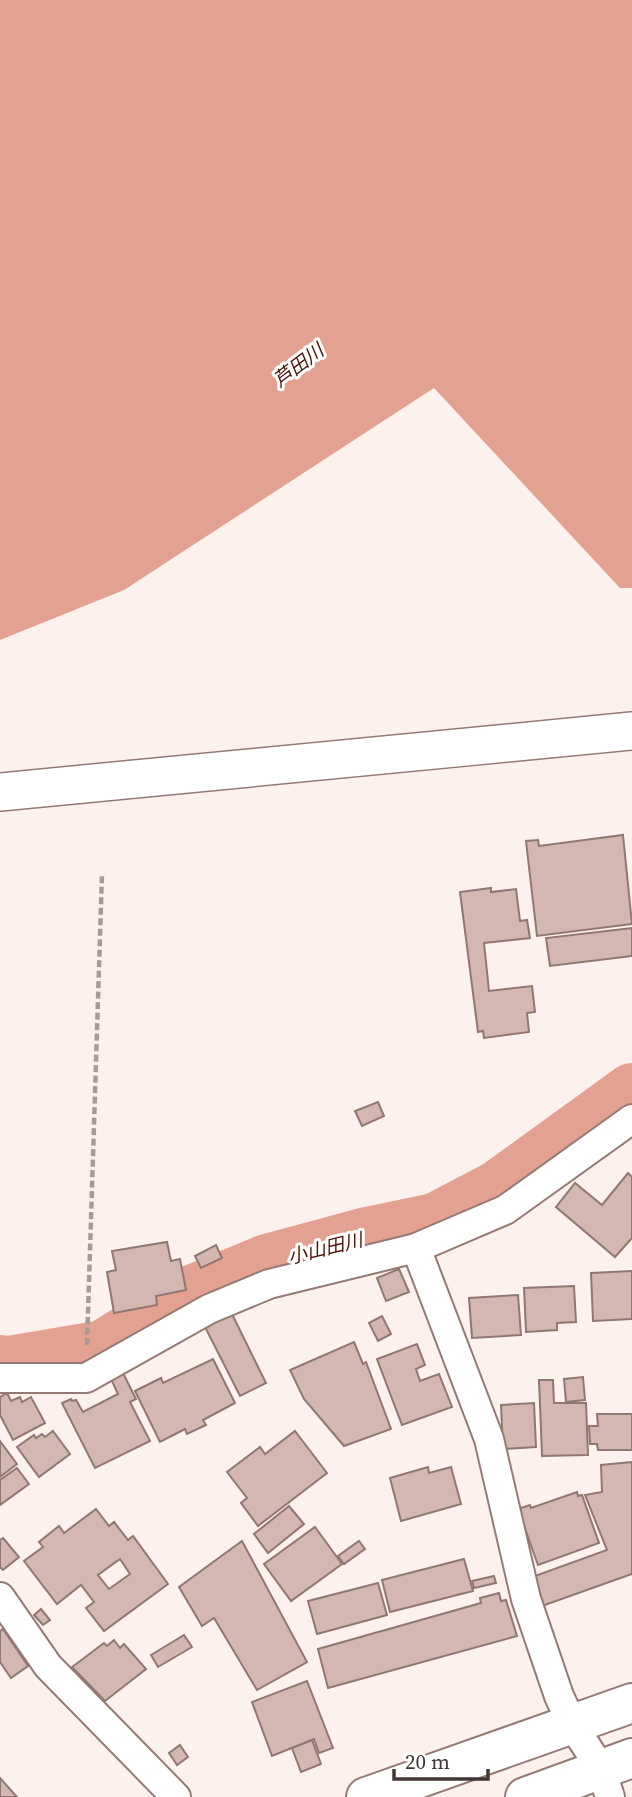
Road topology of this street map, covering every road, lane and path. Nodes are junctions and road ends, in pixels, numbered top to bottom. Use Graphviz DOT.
graph roads {
  1 [pos="632,731"];
  2 [pos="0,792"];
  3 [pos="102,874"];
  4 [pos="632,1119"];
  5 [pos="416,1248"];
  6 [pos="0,1378"];
  7 [pos="86,1378"];
  8 [pos="0,1597"];
  9 [pos="632,1703"];
  10 [pos="572,1724"];
  11 [pos="614,1775"];
  12 [pos="176,1797"];
  13 [pos="366,1797"];
  14 [pos="525,1797"];
  1 -- 2 [label="street"];
  3 -- 7 [label="path"];
  4 -- 5 [label="street"];
  5 -- 7 [label="street"];
  5 -- 10 [label="street"];
  6 -- 7 [label="street"];
  8 -- 12 [label="street"];
  9 -- 10 [label="highway"];
  10 -- 11 [label="street"];
  10 -- 13 [label="highway"];
  11 -- 14 [label="highway"];
}
